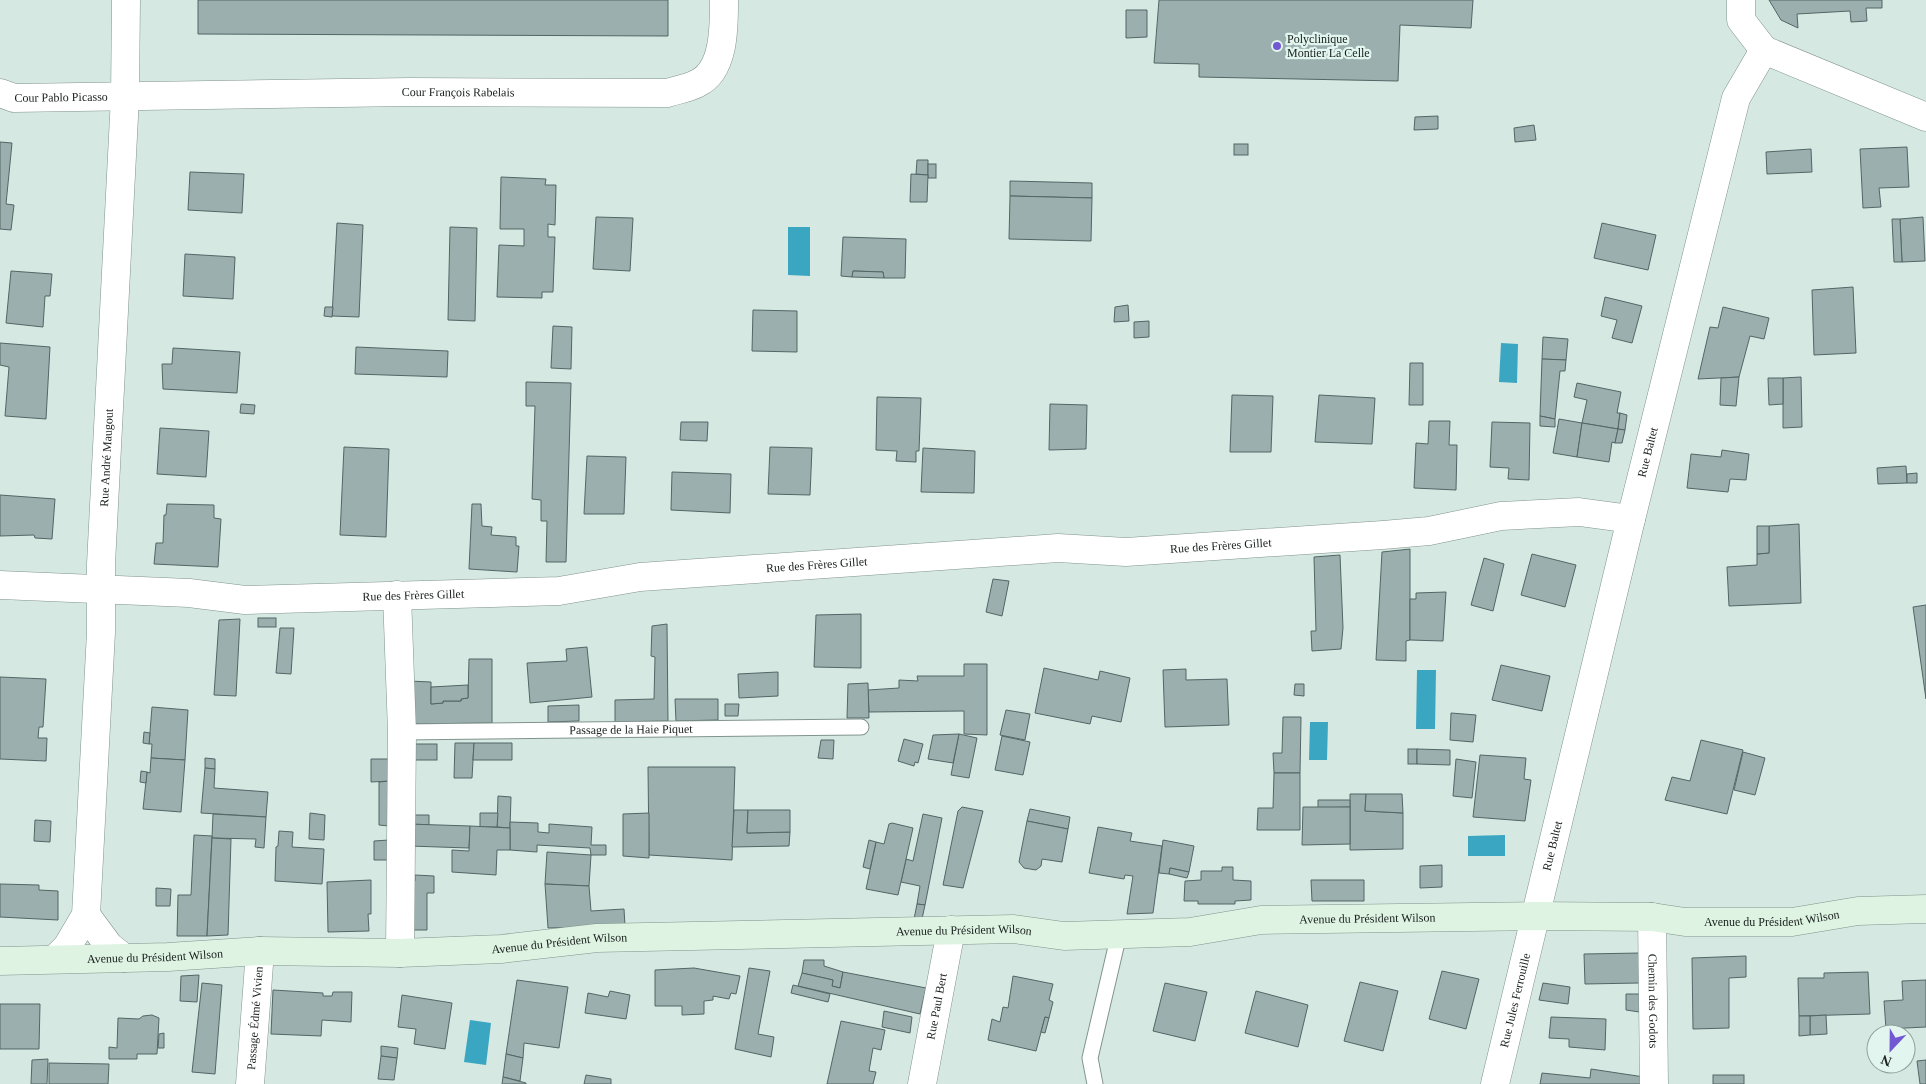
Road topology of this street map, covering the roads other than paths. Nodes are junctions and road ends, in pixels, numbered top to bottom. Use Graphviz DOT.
graph roads {
  1 [pos="126,0"];
  2 [pos="724,0"];
  3 [pos="1741,0"];
  4 [pos="1764,50"];
  5 [pos="0,92"];
  6 [pos="125,97"];
  7 [pos="1926,117"];
  8 [pos="1631,519"];
  9 [pos="0,585"];
  10 [pos="101,590"];
  11 [pos="397,594"];
  12 [pos="861,727"];
  13 [pos="402,732"];
  14 [pos="1926,909"];
  15 [pos="86,915"];
  16 [pos="1536,916"];
  17 [pos="1652,917"];
  18 [pos="951,930"];
  19 [pos="1119,934"];
  20 [pos="260,951"];
  21 [pos="400,953"];
  22 [pos="124,958"];
  23 [pos="56,959"];
  24 [pos="0,961"];
  25 [pos="250,1084"];
  26 [pos="922,1084"];
  27 [pos="1095,1084"];
  28 [pos="1495,1084"];
  29 [pos="1654,1084"];
  1 -- 6 [label="street, Rue André Maugout"];
  2 -- 6 [label="street, Cour François Rabelais"];
  3 -- 4 [label="street"];
  4 -- 7 [label="street"];
  4 -- 8 [label="street, Rue Baltet"];
  5 -- 6 [label="street, Cour Pablo Picasso"];
  6 -- 10 [label="street, Rue André Maugout"];
  8 -- 11 [label="street, Rue des Frères Gillet"];
  8 -- 16 [label="street, Rue Baltet"];
  9 -- 10 [label="street, Rue des Frères Gillet"];
  10 -- 11 [label="street, Rue des Frères Gillet"];
  10 -- 15 [label="street, Rue André Maugout"];
  11 -- 13 [label="street"];
  12 -- 13 [label="lane, Passage de la Haie Piquet"];
  13 -- 21 [label="street"];
  14 -- 17 [label="street, Avenue du Président Wilson"];
  15 -- 22 [label="street"];
  15 -- 23 [label="street, Rue André Maugout"];
  16 -- 17 [label="street, Avenue du Président Wilson"];
  16 -- 19 [label="street, Avenue du Président Wilson"];
  16 -- 28 [label="street, Rue Jules Ferrouille"];
  17 -- 29 [label="street, Chemin des Godots"];
  18 -- 19 [label="street, Avenue du Président Wilson"];
  18 -- 21 [label="street, Avenue du Président Wilson"];
  18 -- 26 [label="street, Rue Paul Bert"];
  19 -- 27 [label="lane"];
  20 -- 21 [label="street, Avenue du Président Wilson"];
  20 -- 22 [label="street, Avenue du Président Wilson"];
  20 -- 25 [label="street, Passage Édmé Vivien"];
  22 -- 23 [label="street, Avenue du Président Wilson"];
  23 -- 24 [label="street, Avenue du Président Wilson"];
}
